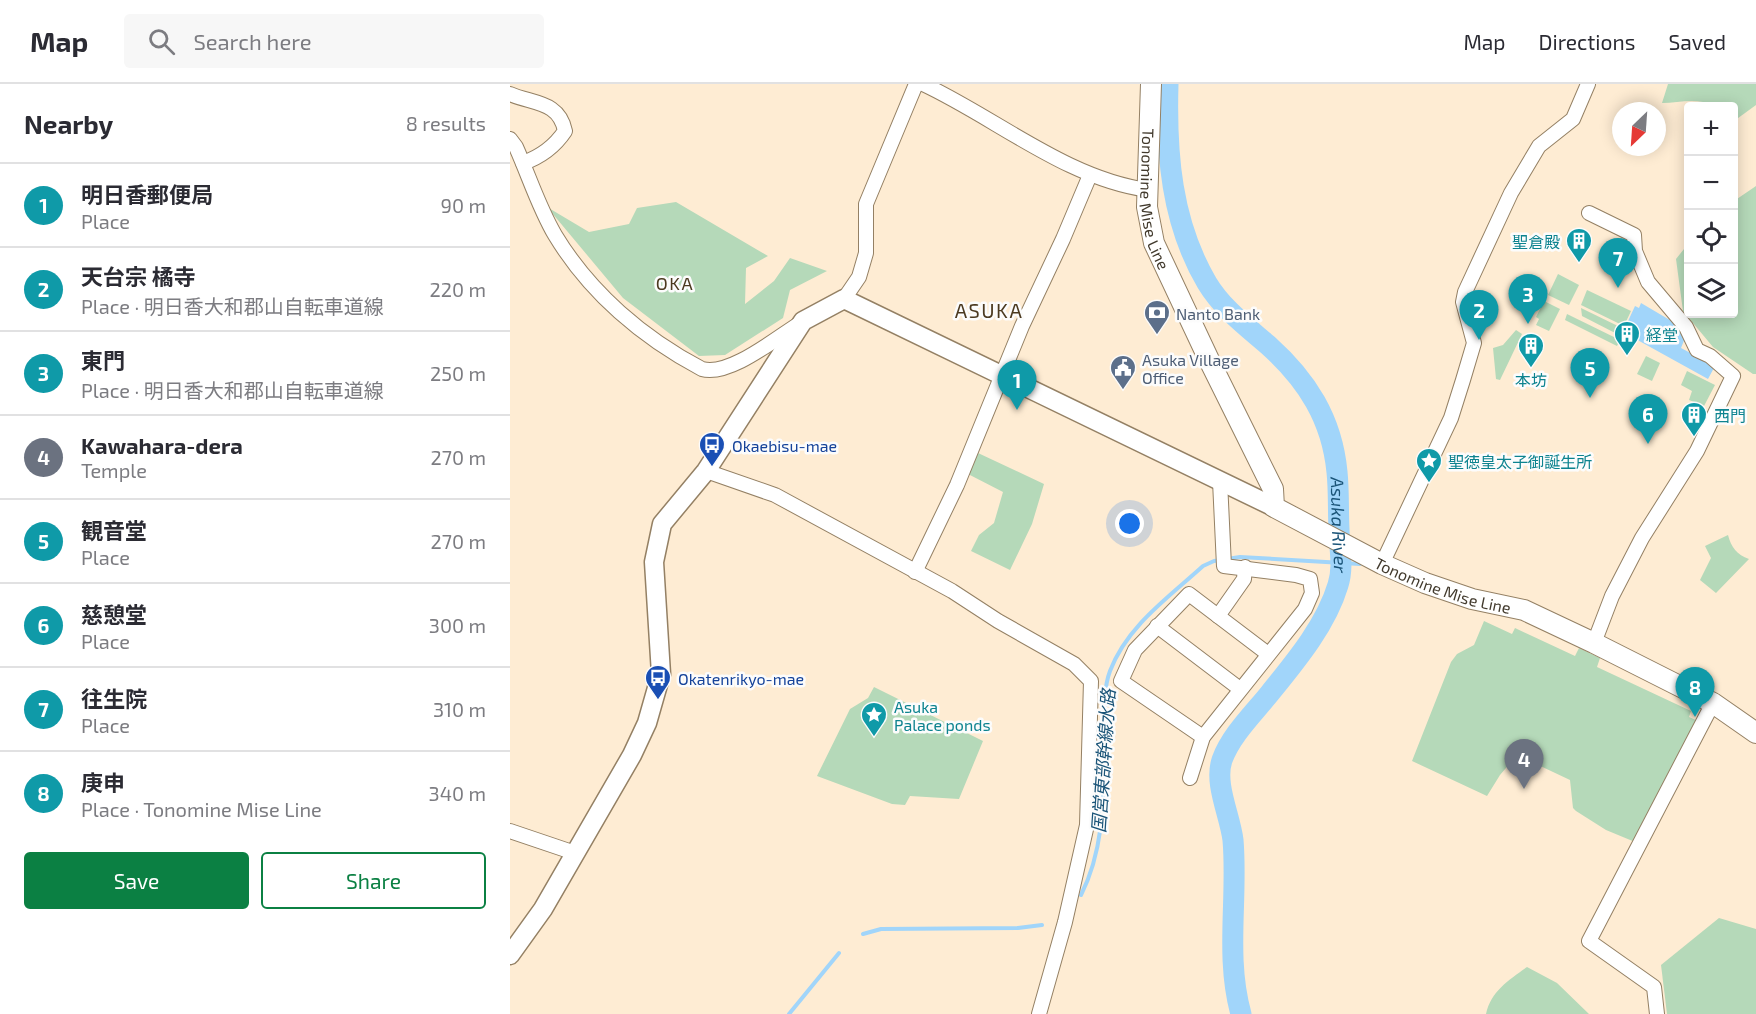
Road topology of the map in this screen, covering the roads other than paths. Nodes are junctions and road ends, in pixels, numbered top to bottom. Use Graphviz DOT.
graph roads {
  1 [pos="916,84"];
  2 [pos="923,84"];
  3 [pos="1150,84"];
  4 [pos="1588,84"];
  5 [pos="510,93"];
  6 [pos="510,139"];
  7 [pos="523,163"];
  8 [pos="1090,175"];
  9 [pos="1148,190"];
  10 [pos="1588,213"];
  11 [pos="844,299"];
  12 [pos="803,321"];
  13 [pos="1003,375"];
  14 [pos="705,471"];
  15 [pos="1220,481"];
  16 [pos="1274,507"];
  17 [pos="1382,564"];
  18 [pos="1245,567"];
  19 [pos="915,572"];
  20 [pos="1218,616"];
  21 [pos="1157,626"];
  22 [pos="1594,643"];
  23 [pos="1268,654"];
  24 [pos="1240,689"];
  25 [pos="1713,703"];
  26 [pos="1756,733"];
  27 [pos="1203,737"];
  28 [pos="1190,778"];
  29 [pos="510,831"];
  30 [pos="575,853"];
  31 [pos="510,955"];
  32 [pos="1039,1014"];
  33 [pos="1657,1014"];
  1 -- 11 [label="street"];
  2 -- 8 [label="street"];
  3 -- 9 [label="main road, Tonomine Mise Line"];
  4 -- 17 [label="street"];
  5 -- 7 [label="street"];
  6 -- 7 [label="street"];
  7 -- 12 [label="street"];
  8 -- 9 [label="street"];
  8 -- 13 [label="street"];
  9 -- 16 [label="main road, Tonomine Mise Line"];
  10 -- 22 [label="street"];
  11 -- 12 [label="street"];
  11 -- 13 [label="street"];
  12 -- 14 [label="street"];
  13 -- 15 [label="street"];
  13 -- 19 [label="street"];
  14 -- 19 [label="street"];
  14 -- 30 [label="street"];
  15 -- 16 [label="street"];
  15 -- 18 [label="street"];
  16 -- 17 [label="main road, Tonomine Mise Line"];
  17 -- 22 [label="main road, Tonomine Mise Line"];
  18 -- 20 [label="street"];
  18 -- 23 [label="street"];
  19 -- 32 [label="street"];
  20 -- 21 [label="street"];
  20 -- 23 [label="street"];
  21 -- 24 [label="street"];
  21 -- 27 [label="street"];
  22 -- 25 [label="main road, Tonomine Mise Line"];
  23 -- 24 [label="street"];
  24 -- 27 [label="street"];
  25 -- 26 [label="main road, Tonomine Mise Line"];
  25 -- 33 [label="street"];
  27 -- 28 [label="street"];
  29 -- 30 [label="street"];
  30 -- 31 [label="street"];
}
